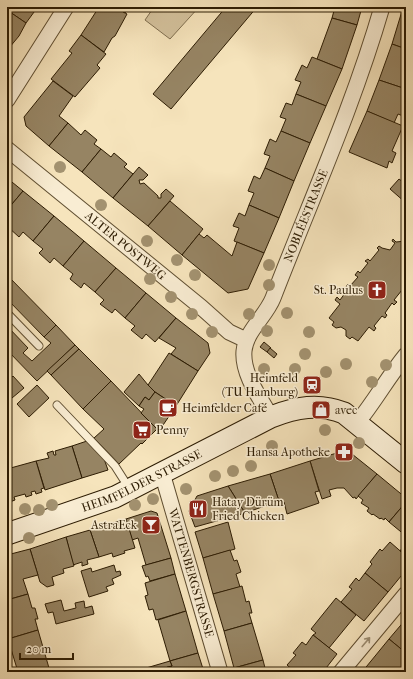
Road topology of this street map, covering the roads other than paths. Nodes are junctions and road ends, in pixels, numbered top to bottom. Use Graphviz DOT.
graph roads {
  1 [pos="66,7"];
  2 [pos="382,7"];
  3 [pos="7,100"];
  4 [pos="7,149"];
  5 [pos="7,313"];
  6 [pos="246,340"];
  7 [pos="39,346"];
  8 [pos="406,355"];
  9 [pos="57,405"];
  10 [pos="271,417"];
  11 [pos="357,423"];
  12 [pos="406,463"];
  13 [pos="162,473"];
  14 [pos="131,490"];
  15 [pos="7,534"];
  16 [pos="406,594"];
  17 [pos="220,672"];
  18 [pos="341,672"];
  1 -- 3 [label="street"];
  2 -- 6 [label="street, NOBLÉESTRASSE"];
  4 -- 6 [label="street, ALTER POSTWEG"];
  5 -- 7 [label="lane"];
  6 -- 10 [label="street"];
  8 -- 11 [label="street"];
  9 -- 14 [label="lane"];
  10 -- 11 [label="street"];
  10 -- 13 [label="street, HEIMFELDER STRASSE"];
  11 -- 12 [label="street"];
  13 -- 14 [label="street, HEIMFELDER STRASSE"];
  13 -- 17 [label="street, WATTENBERGSTRASSE"];
  14 -- 15 [label="street, HEIMFELDER STRASSE"];
  18 -- 16 [label="street, one-way"];
}
